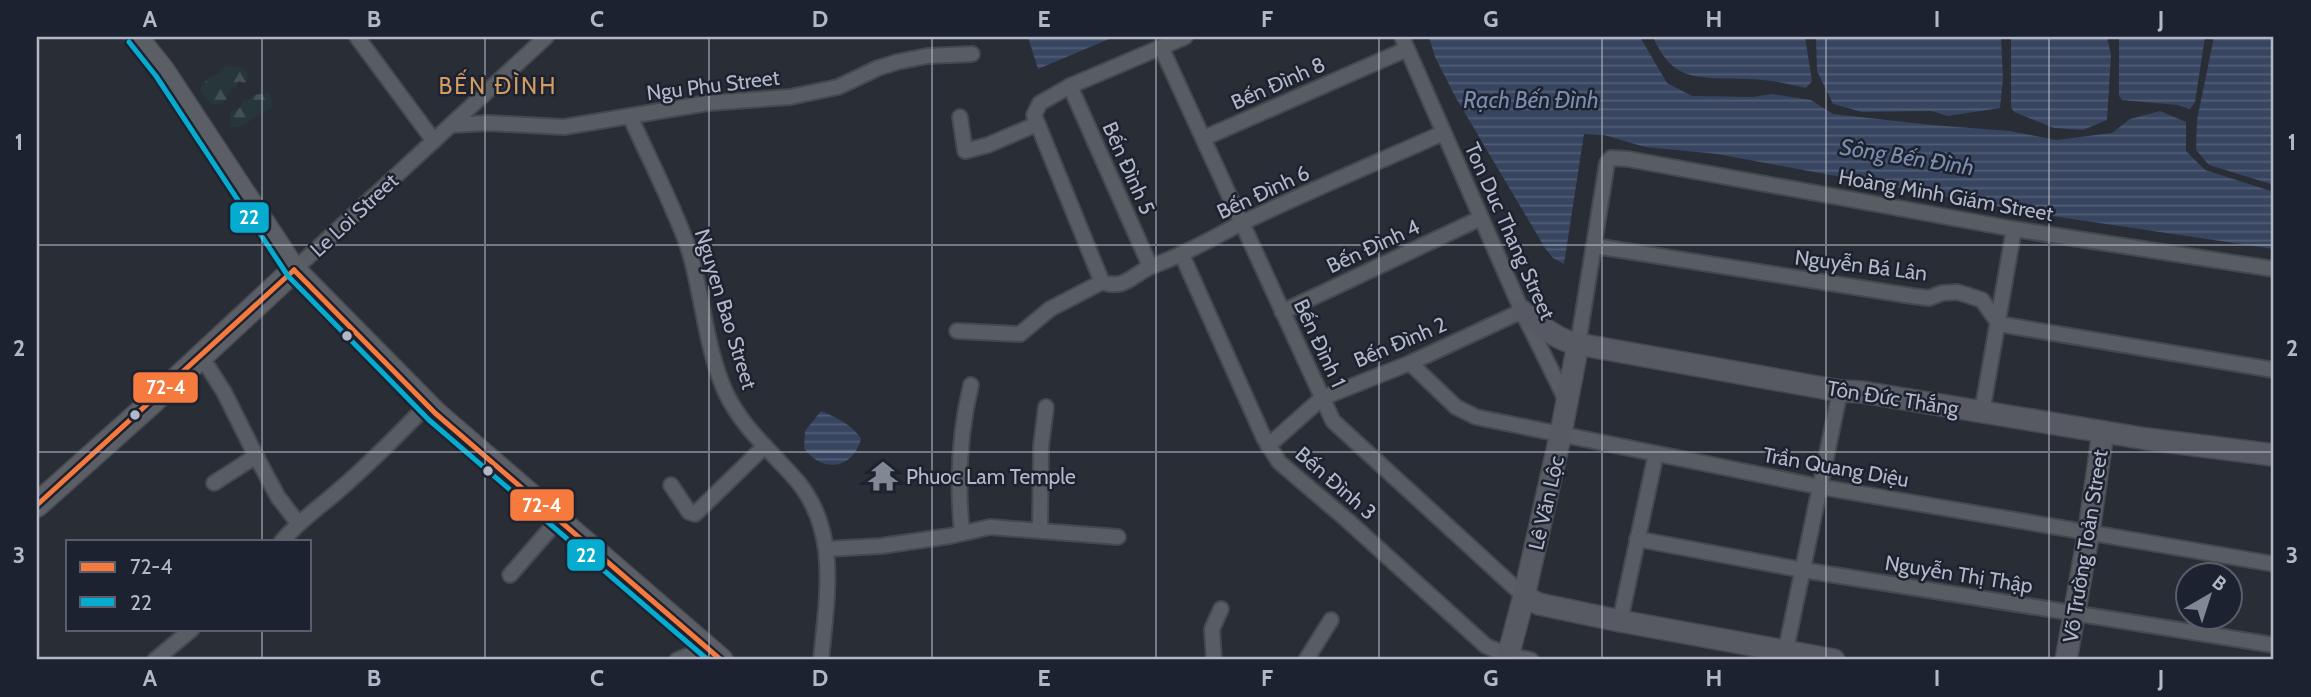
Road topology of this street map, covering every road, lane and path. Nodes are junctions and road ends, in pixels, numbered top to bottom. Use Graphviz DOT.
graph roads {
  1 [pos="136,37"];
  2 [pos="357,37"];
  3 [pos="1185,37"];
  4 [pos="542,38"];
  5 [pos="1404,43"];
  6 [pos="1161,47"];
  7 [pos="972,54"];
  8 [pos="1070,86"];
  9 [pos="630,116"];
  10 [pos="960,117"];
  11 [pos="1037,124"];
  12 [pos="452,125"];
  13 [pos="1443,133"];
  14 [pos="1204,138"];
  15 [pos="434,141"];
  16 [pos="1482,218"];
  17 [pos="1241,224"];
  18 [pos="2014,229"];
  19 [pos="1595,246"];
  20 [pos="1182,255"];
  21 [pos="1150,266"];
  22 [pos="2274,269"];
  23 [pos="294,270"];
  24 [pos="1102,282"];
  25 [pos="1522,311"];
  26 [pos="1282,312"];
  27 [pos="1999,324"];
  28 [pos="957,331"];
  29 [pos="1578,344"];
  30 [pos="201,356"];
  31 [pos="1410,363"];
  32 [pos="2274,370"];
  33 [pos="971,385"];
  34 [pos="1840,391"];
  35 [pos="1322,398"];
  36 [pos="1568,403"];
  37 [pos="427,405"];
  38 [pos="1046,407"];
  39 [pos="1982,412"];
  40 [pos="2103,432"];
  41 [pos="1562,433"];
  42 [pos="765,446"];
  43 [pos="1268,446"];
  44 [pos="1656,454"];
  45 [pos="2274,455"];
  46 [pos="256,456"];
  47 [pos="214,484"];
  48 [pos="671,485"];
  49 [pos="1821,487"];
  50 [pos="37,505"];
  51 [pos="558,520"];
  52 [pos="298,523"];
  53 [pos="1040,530"];
  54 [pos="2089,531"];
  55 [pos="962,533"];
  56 [pos="1118,537"];
  57 [pos="1637,539"];
  58 [pos="283,540"];
  59 [pos="827,549"];
  60 [pos="2274,564"];
  61 [pos="1803,570"];
  62 [pos="510,575"];
  63 [pos="1524,596"];
  64 [pos="1221,609"];
  65 [pos="2075,614"];
  66 [pos="1331,621"];
  67 [pos="1620,621"];
  68 [pos="190,630"];
  69 [pos="2274,645"];
  70 [pos="714,654"];
  71 [pos="1785,656"];
  72 [pos="1507,658"];
  73 [pos="155,660"];
  74 [pos="677,660"];
  75 [pos="821,660"];
  76 [pos="1214,660"];
  77 [pos="1306,660"];
  78 [pos="1531,660"];
  79 [pos="1834,660"];
  80 [pos="2066,660"];
  1 -- 23 [label="main road"];
  2 -- 15 [label="street"];
  3 -- 6 [label="street"];
  4 -- 12 [label="street, Le Loi Street"];
  5 -- 13 [label="street, Ton Duc Thang Street"];
  5 -- 14 [label="street, Bến Đình 8"];
  6 -- 8 [label="street"];
  6 -- 14 [label="street, Bến Đình 1"];
  7 -- 9 [label="street, Ngu Phu Street"];
  8 -- 11 [label="street"];
  8 -- 21 [label="street, Bến Đình 5"];
  9 -- 12 [label="street, Ngu Phu Street"];
  9 -- 42 [label="street, Nguyen Bao Street"];
  10 -- 11 [label="street"];
  11 -- 24 [label="street"];
  12 -- 15 [label="street, Le Loi Street"];
  13 -- 16 [label="street, Ton Duc Thang Street"];
  13 -- 17 [label="street, Bến Đình 6"];
  14 -- 17 [label="street, Bến Đình 1"];
  15 -- 23 [label="street, Le Loi Street"];
  16 -- 25 [label="street, Ton Duc Thang Street"];
  16 -- 26 [label="street, Bến Đình 4"];
  17 -- 20 [label="street, Bến Đình 6"];
  17 -- 26 [label="street, Bến Đình 1"];
  18 -- 19 [label="street, Hoàng Minh Giám Street"];
  18 -- 22 [label="street, Hoàng Minh Giám Street"];
  18 -- 27 [label="street"];
  19 -- 27 [label="street, Nguyễn Bá Lân"];
  19 -- 29 [label="street"];
  20 -- 21 [label="street, Bến Đình 6"];
  20 -- 43 [label="street, Bến Đình 3"];
  21 -- 24 [label="street, Bến Đình 6"];
  23 -- 30 [label="main road, Le Loi Street"];
  23 -- 37 [label="main road"];
  24 -- 28 [label="street, Bến Đình 6"];
  25 -- 29 [label="street, Tôn Đức Thắng"];
  25 -- 31 [label="street, Bến Đình 2"];
  25 -- 36 [label="street, Ton Duc Thang Street"];
  26 -- 35 [label="street, Bến Đình 1"];
  27 -- 32 [label="street"];
  27 -- 39 [label="street"];
  29 -- 34 [label="street, Tôn Đức Thắng"];
  29 -- 36 [label="street, Lê Văn Lộc"];
  30 -- 46 [label="street"];
  30 -- 50 [label="main road, Le Loi Street"];
  31 -- 35 [label="street, Bến Đình 2"];
  31 -- 41 [label="street, Trần Quang Diệu"];
  33 -- 55 [label="street"];
  34 -- 39 [label="street, Tôn Đức Thắng"];
  34 -- 49 [label="street"];
  35 -- 43 [label="street, Bến Đình 2"];
  35 -- 63 [label="street, Bến Đình 1"];
  36 -- 41 [label="street, Lê Văn Lộc"];
  37 -- 51 [label="main road"];
  37 -- 52 [label="street"];
  38 -- 53 [label="street"];
  39 -- 40 [label="street, Tôn Đức Thắng"];
  40 -- 45 [label="street, Tôn Đức Thắng"];
  40 -- 54 [label="street, Võ Trường Toản Street"];
  41 -- 44 [label="street, Trần Quang Diệu"];
  41 -- 63 [label="street, Lê Văn Lộc"];
  42 -- 48 [label="street"];
  42 -- 59 [label="street, Nguyen Bao Street"];
  43 -- 72 [label="street, Bến Đình 3"];
  44 -- 49 [label="street, Trần Quang Diệu"];
  44 -- 57 [label="street"];
  46 -- 47 [label="street"];
  46 -- 52 [label="street"];
  49 -- 54 [label="street, Trần Quang Diệu"];
  49 -- 61 [label="street"];
  51 -- 62 [label="street"];
  51 -- 70 [label="main road"];
  52 -- 58 [label="street"];
  53 -- 55 [label="street"];
  53 -- 56 [label="street"];
  54 -- 60 [label="street, Trần Quang Diệu"];
  54 -- 65 [label="street, Võ Trường Toản Street"];
  55 -- 59 [label="street"];
  57 -- 61 [label="street, Nguyễn Thị Thập"];
  57 -- 67 [label="street"];
  59 -- 75 [label="street, Nguyen Bao Street"];
  61 -- 65 [label="street, Nguyễn Thị Thập"];
  61 -- 71 [label="street"];
  63 -- 67 [label="street"];
  63 -- 72 [label="street, Lê Văn Lộc"];
  64 -- 76 [label="street"];
  65 -- 69 [label="street, Nguyễn Thị Thập"];
  65 -- 80 [label="street, Võ Trường Toản Street"];
  66 -- 77 [label="street"];
  67 -- 71 [label="street"];
  68 -- 73 [label="street"];
  70 -- 74 [label="street"];
  71 -- 79 [label="street"];
  72 -- 78 [label="street, Bến Đình 3"];
}
